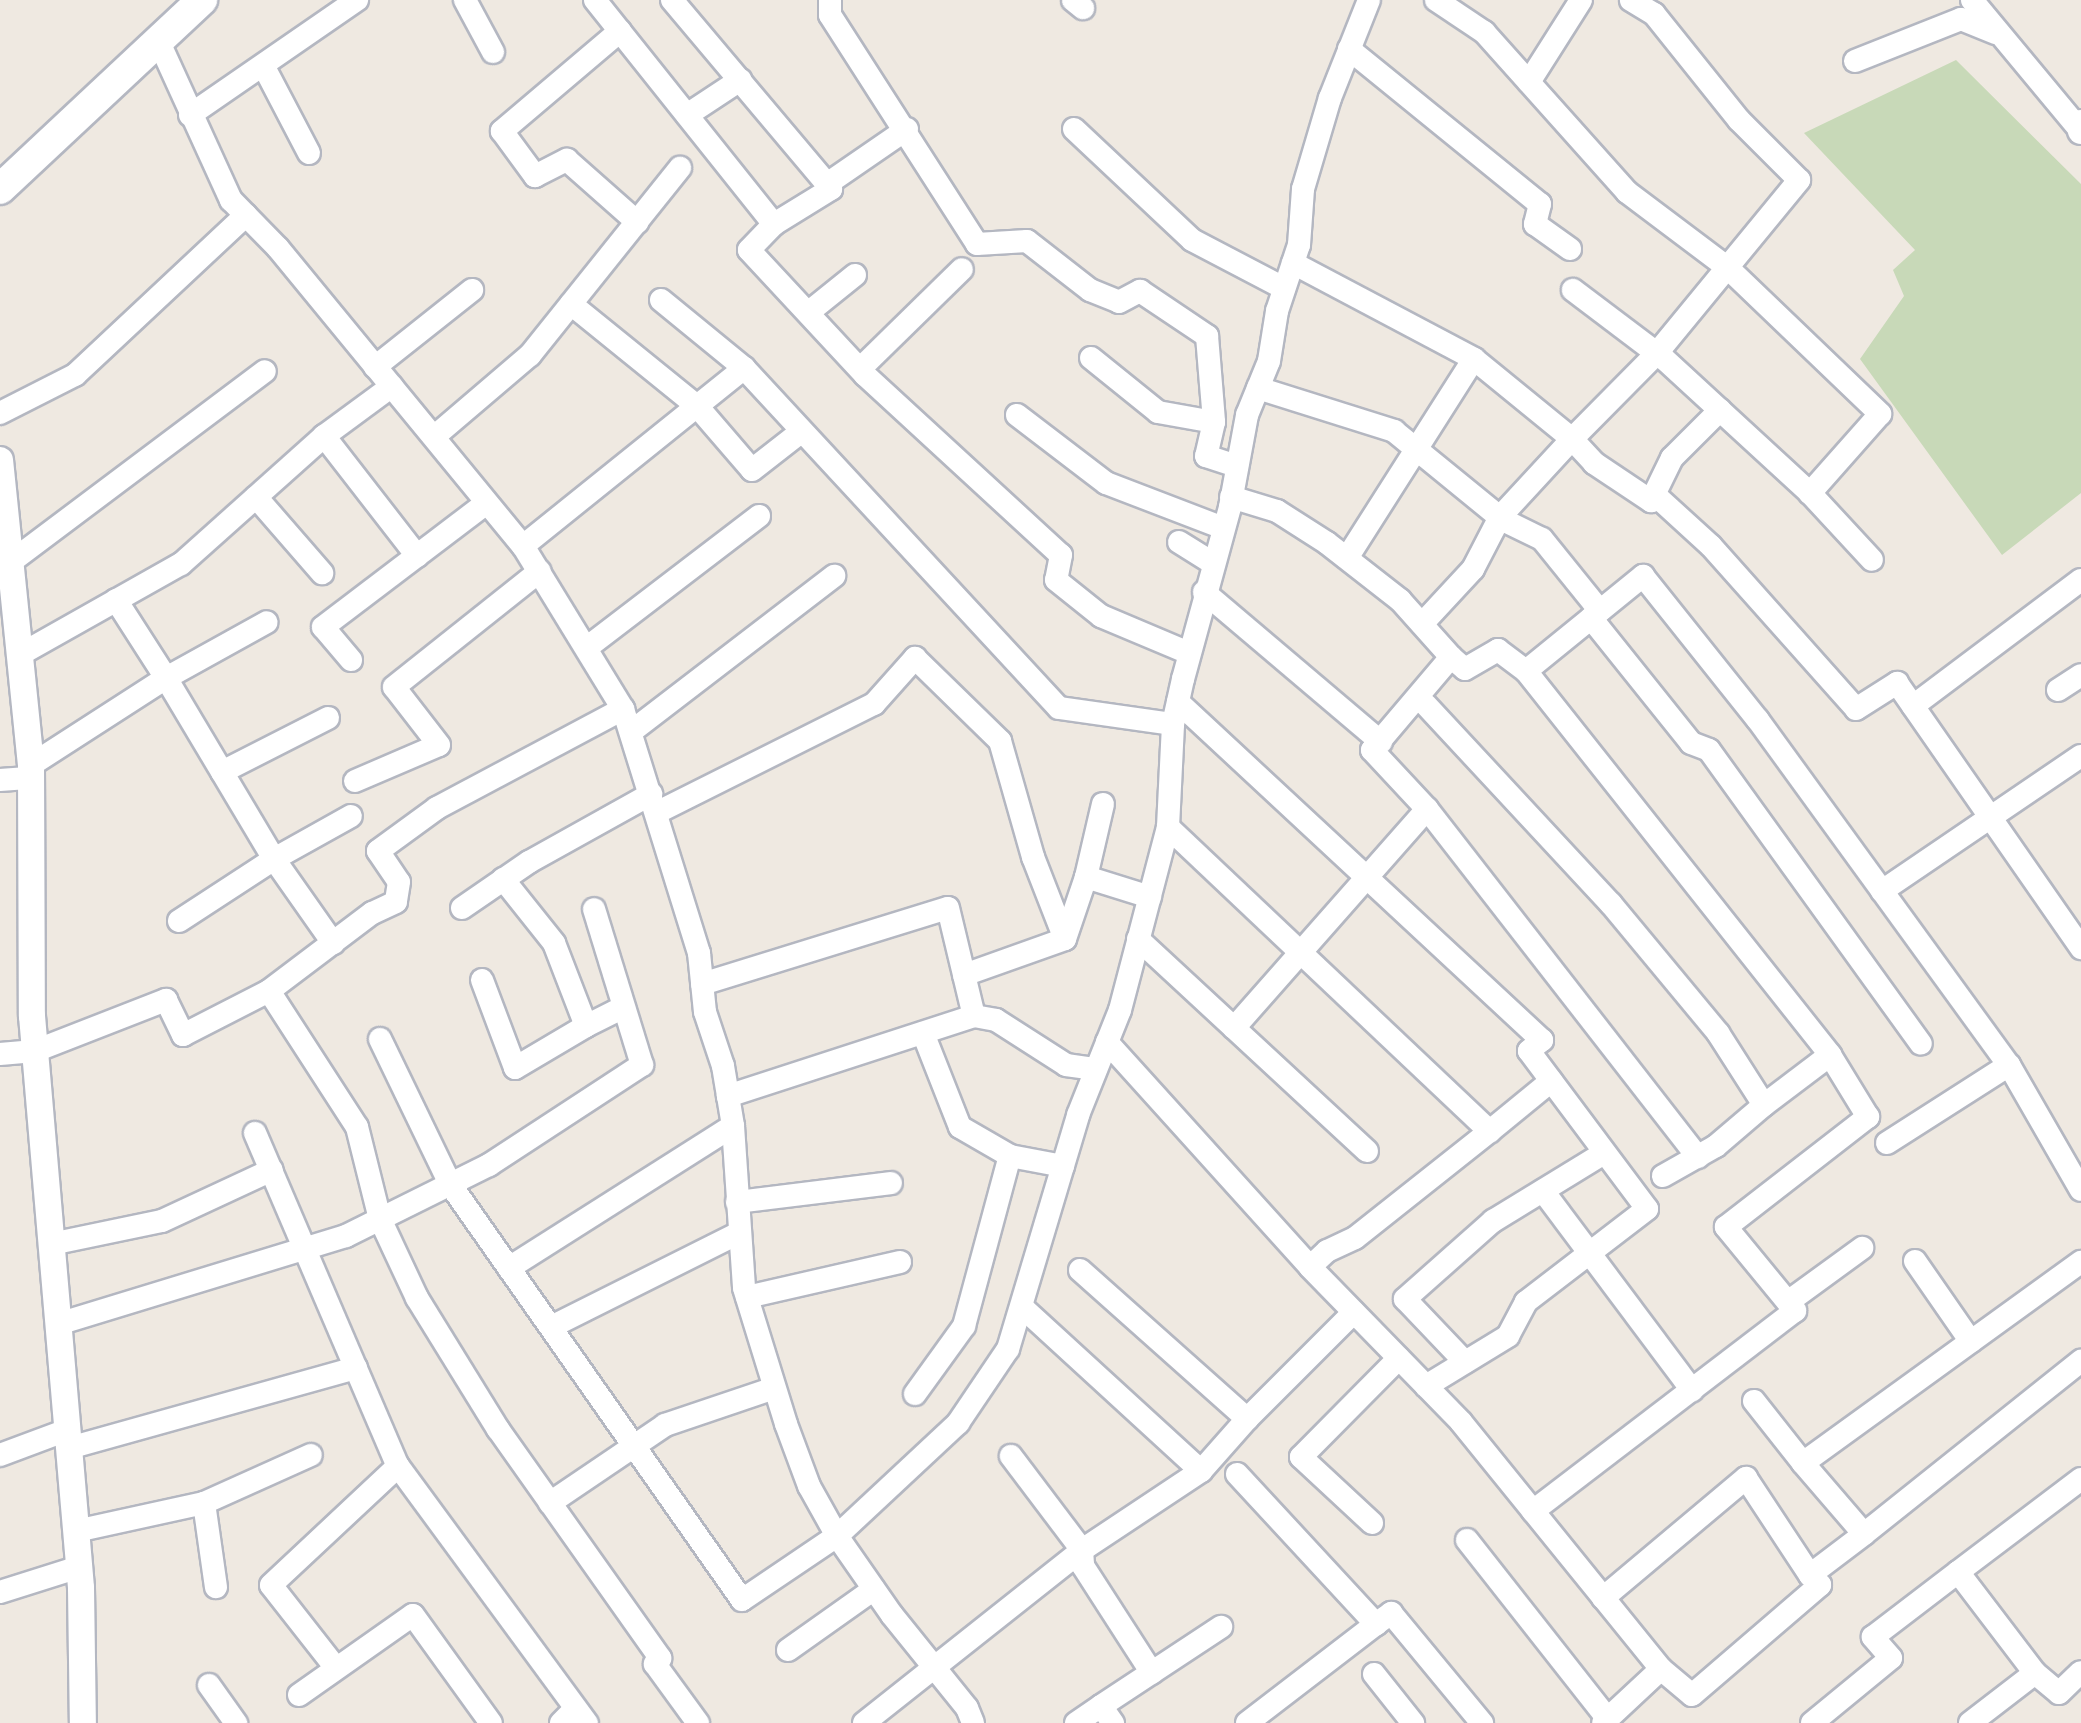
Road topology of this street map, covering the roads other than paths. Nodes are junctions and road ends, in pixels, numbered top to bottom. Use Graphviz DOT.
graph roads {
  1 [pos="202,0"];
  2 [pos="465,0"];
  3 [pos="595,0"];
  4 [pos="672,0"];
  5 [pos="830,0"];
  6 [pos="1369,0"];
  7 [pos="1436,0"];
  8 [pos="1581,0"];
  9 [pos="1631,0"];
  10 [pos="1972,0"];
  11 [pos="344,4"];
  12 [pos="620,31"];
  13 [pos="1997,33"];
  14 [pos="158,40"];
  15 [pos="1349,49"];
  16 [pos="493,52"];
  17 [pos="1855,61"];
  18 [pos="264,67"];
  19 [pos="740,80"];
  20 [pos="1529,82"];
  21 [pos="190,115"];
  22 [pos="687,115"];
  23 [pos="2081,123"];
  24 [pos="907,129"];
  25 [pos="1074,129"];
  26 [pos="2081,130"];
  27 [pos="309,153"];
  28 [pos="680,168"];
  29 [pos="827,184"];
  30 [pos="0,189"];
  31 [pos="246,215"];
  32 [pos="637,222"];
  33 [pos="774,224"];
  34 [pos="1570,249"];
  35 [pos="1293,263"];
  36 [pos="1728,268"];
  37 [pos="962,269"];
  38 [pos="855,275"];
  39 [pos="1284,288"];
  40 [pos="472,290"];
  41 [pos="1573,290"];
  42 [pos="661,300"];
  43 [pos="571,304"];
  44 [pos="809,312"];
  45 [pos="1657,353"];
  46 [pos="1091,358"];
  47 [pos="1474,359"];
  48 [pos="375,367"];
  49 [pos="744,368"];
  50 [pos="861,368"];
  51 [pos="265,371"];
  52 [pos="392,386"];
  53 [pos="1258,388"];
  54 [pos="697,406"];
  55 [pos="1720,410"];
  56 [pos="0,413"];
  57 [pos="1017,415"];
  58 [pos="1214,422"];
  59 [pos="802,431"];
  60 [pos="324,436"];
  61 [pos="435,436"];
  62 [pos="1572,439"];
  63 [pos="1418,449"];
  64 [pos="0,460"];
  65 [pos="1237,466"];
  66 [pos="1810,493"];
  67 [pos="1654,494"];
  68 [pos="256,497"];
  69 [pos="1231,497"];
  70 [pos="485,504"];
  71 [pos="759,516"];
  72 [pos="1500,517"];
  73 [pos="1223,528"];
  74 [pos="1179,542"];
  75 [pos="523,546"];
  76 [pos="417,556"];
  77 [pos="1347,558"];
  78 [pos="1872,560"];
  79 [pos="12,561"];
  80 [pos="1212,563"];
  81 [pos="540,571"];
  82 [pos="322,573"];
  83 [pos="834,576"];
  84 [pos="2081,580"];
  85 [pos="1204,592"];
  86 [pos="116,600"];
  87 [pos="1595,615"];
  88 [pos="267,622"];
  89 [pos="1422,624"];
  90 [pos="589,646"];
  91 [pos="1189,653"];
  92 [pos="21,654"];
  93 [pos="1451,657"];
  94 [pos="351,660"];
  95 [pos="1526,671"];
  96 [pos="2081,675"];
  97 [pos="166,678"];
  98 [pos="2058,690"];
  99 [pos="1426,705"];
  100 [pos="1913,706"];
  101 [pos="623,709"];
  102 [pos="1176,713"];
  103 [pos="328,718"];
  104 [pos="632,731"];
  105 [pos="1381,742"];
  106 [pos="2081,756"];
  107 [pos="31,772"];
  108 [pos="222,772"];
  109 [pos="0,780"];
  110 [pos="355,781"];
  111 [pos="654,804"];
  112 [pos="1103,804"];
  113 [pos="1427,809"];
  114 [pos="351,816"];
  115 [pos="1989,816"];
  116 [pos="1168,827"];
  117 [pos="274,859"];
  118 [pos="1365,875"];
  119 [pos="1086,877"];
  120 [pos="503,879"];
  121 [pos="1882,891"];
  122 [pos="1150,897"];
  123 [pos="462,908"];
  124 [pos="594,909"];
  125 [pos="179,921"];
  126 [pos="1065,939"];
  127 [pos="1138,939"];
  128 [pos="333,943"];
  129 [pos="2081,948"];
  130 [pos="1303,954"];
  131 [pos="964,975"];
  132 [pos="482,980"];
  133 [pos="702,984"];
  134 [pos="269,991"];
  135 [pos="624,1007"];
  136 [pos="974,1016"];
  137 [pos="586,1026"];
  138 [pos="1234,1028"];
  139 [pos="923,1033"];
  140 [pos="380,1039"];
  141 [pos="1107,1042"];
  142 [pos="1921,1044"];
  143 [pos="35,1051"];
  144 [pos="0,1054"];
  145 [pos="1830,1055"];
  146 [pos="2009,1065"];
  147 [pos="1096,1069"];
  148 [pos="1551,1081"];
  149 [pos="728,1096"];
  150 [pos="1764,1105"];
  151 [pos="733,1126"];
  152 [pos="1490,1131"];
  153 [pos="255,1133"];
  154 [pos="1887,1143"];
  155 [pos="1367,1151"];
  156 [pos="1604,1153"];
  157 [pos="1010,1156"];
  158 [pos="1698,1157"];
  159 [pos="1063,1166"];
  160 [pos="272,1170"];
  161 [pos="1663,1176"];
  162 [pos="891,1183"];
  163 [pos="450,1184"];
  164 [pos="2081,1190"];
  165 [pos="1543,1191"];
  166 [pos="737,1202"];
  167 [pos="380,1219"];
  168 [pos="739,1233"];
  169 [pos="51,1244"];
  170 [pos="306,1248"];
  171 [pos="1862,1248"];
  172 [pos="1590,1253"];
  173 [pos="1915,1261"];
  174 [pos="900,1262"];
  175 [pos="2081,1262"];
  176 [pos="1310,1267"];
  177 [pos="509,1268"];
  178 [pos="1080,1270"];
  179 [pos="747,1297"];
  180 [pos="1788,1302"];
  181 [pos="1022,1307"];
  182 [pos="1354,1312"];
  183 [pos="58,1324"];
  184 [pos="551,1327"];
  185 [pos="1971,1342"];
  186 [pos="1399,1358"];
  187 [pos="2081,1361"];
  188 [pos="1465,1362"];
  189 [pos="356,1368"];
  190 [pos="1426,1386"];
  191 [pos="774,1388"];
  192 [pos="1692,1390"];
  193 [pos="915,1394"];
  194 [pos="1754,1401"];
  195 [pos="1247,1419"];
  196 [pos="68,1439"];
  197 [pos="634,1446"];
  198 [pos="0,1455"];
  199 [pos="311,1455"];
  200 [pos="1011,1456"];
  201 [pos="1803,1463"];
  202 [pos="398,1466"];
  203 [pos="1201,1471"];
  204 [pos="1237,1474"];
  205 [pos="2081,1479"];
  206 [pos="204,1503"];
  207 [pos="550,1503"];
  208 [pos="1533,1511"];
  209 [pos="1372,1523"];
  210 [pos="76,1531"];
  211 [pos="1864,1534"];
  212 [pos="837,1536"];
  213 [pos="1467,1540"];
  214 [pos="1082,1550"];
  215 [pos="79,1567"];
  216 [pos="1958,1572"];
  217 [pos="1810,1575"];
  218 [pos="216,1587"];
  219 [pos="874,1589"];
  220 [pos="0,1592"];
  221 [pos="1603,1598"];
  222 [pos="1376,1624"];
  223 [pos="1221,1627"];
  224 [pos="788,1650"];
  225 [pos="336,1668"];
  226 [pos="935,1669"];
  227 [pos="1661,1669"];
  228 [pos="2081,1672"];
  229 [pos="1152,1673"];
  230 [pos="2035,1673"];
  231 [pos="1374,1674"];
  232 [pos="209,1685"];
  233 [pos="299,1695"];
  234 [pos="1107,1714"];
  235 [pos="1996,1716"];
  236 [pos="574,1718"];
  237 [pos="1605,1721"];
  238 [pos="83,1723"];
  239 [pos="236,1723"];
  240 [pos="491,1723"];
  241 [pos="698,1723"];
  242 [pos="864,1723"];
  243 [pos="973,1723"];
  244 [pos="1076,1723"];
  245 [pos="1247,1723"];
  246 [pos="1413,1723"];
  247 [pos="1482,1723"];
  248 [pos="1812,1723"];
  249 [pos="1970,1723"];
  1 -- 14 [label="main road"];
  2 -- 16 [label="street"];
  3 -- 12 [label="street"];
  4 -- 19 [label="street"];
  5 -- 24 [label="street"];
  6 -- 15 [label="street"];
  7 -- 20 [label="street"];
  8 -- 20 [label="street"];
  9 -- 36 [label="street"];
  10 -- 13 [label="street"];
  11 -- 18 [label="street"];
  12 -- 22 [label="street"];
  12 -- 32 [label="street"];
  13 -- 17 [label="street"];
  13 -- 26 [label="street"];
  14 -- 21 [label="street"];
  14 -- 30 [label="main road"];
  15 -- 34 [label="street"];
  15 -- 35 [label="street"];
  18 -- 21 [label="street"];
  18 -- 27 [label="street"];
  19 -- 22 [label="street"];
  19 -- 29 [label="street"];
  20 -- 36 [label="street"];
  21 -- 31 [label="street"];
  22 -- 33 [label="street"];
  23 -- 26 [label="street"];
  24 -- 29 [label="street"];
  24 -- 58 [label="street"];
  25 -- 39 [label="street"];
  28 -- 32 [label="street"];
  29 -- 33 [label="street"];
  31 -- 48 [label="street"];
  31 -- 56 [label="street"];
  32 -- 43 [label="street"];
  33 -- 44 [label="street"];
  35 -- 39 [label="street"];
  35 -- 47 [label="street"];
  36 -- 45 [label="street"];
  36 -- 66 [label="street"];
  37 -- 50 [label="street"];
  38 -- 44 [label="street"];
  39 -- 53 [label="street"];
  40 -- 48 [label="street"];
  41 -- 45 [label="street"];
  42 -- 49 [label="street"];
  43 -- 54 [label="street"];
  43 -- 61 [label="street"];
  44 -- 50 [label="street"];
  45 -- 55 [label="street"];
  45 -- 62 [label="street"];
  46 -- 58 [label="street"];
  47 -- 62 [label="street"];
  47 -- 63 [label="street"];
  48 -- 52 [label="street"];
  49 -- 54 [label="street"];
  49 -- 59 [label="street"];
  50 -- 91 [label="street"];
  51 -- 79 [label="street"];
  52 -- 60 [label="street"];
  52 -- 61 [label="street"];
  53 -- 63 [label="street"];
  53 -- 65 [label="street"];
  54 -- 59 [label="street"];
  54 -- 75 [label="street"];
  55 -- 66 [label="street"];
  55 -- 67 [label="street"];
  57 -- 73 [label="street"];
  58 -- 65 [label="street"];
  59 -- 102 [label="street"];
  60 -- 68 [label="street"];
  60 -- 76 [label="street"];
  61 -- 70 [label="street"];
  62 -- 67 [label="street"];
  62 -- 72 [label="street"];
  63 -- 72 [label="street"];
  63 -- 77 [label="street"];
  64 -- 79 [label="street"];
  65 -- 69 [label="street"];
  66 -- 78 [label="street"];
  67 -- 100 [label="street"];
  68 -- 82 [label="street"];
  68 -- 86 [label="street"];
  69 -- 73 [label="street"];
  69 -- 77 [label="street"];
  70 -- 75 [label="street"];
  70 -- 76 [label="street"];
  71 -- 90 [label="street"];
  72 -- 87 [label="street"];
  72 -- 89 [label="street"];
  73 -- 80 [label="street"];
  74 -- 80 [label="street"];
  75 -- 81 [label="street"];
  76 -- 94 [label="street"];
  77 -- 89 [label="street"];
  79 -- 92 [label="street"];
  80 -- 85 [label="street"];
  81 -- 90 [label="street"];
  81 -- 110 [label="street"];
  83 -- 104 [label="street"];
  84 -- 100 [label="street"];
  85 -- 91 [label="street"];
  85 -- 105 [label="street"];
  86 -- 92 [label="street"];
  86 -- 97 [label="street"];
  87 -- 95 [label="street"];
  87 -- 121 [label="street"];
  87 -- 142 [label="street"];
  88 -- 97 [label="street"];
  89 -- 93 [label="street"];
  90 -- 101 [label="street"];
  91 -- 102 [label="street"];
  92 -- 107 [label="street"];
  93 -- 95 [label="street"];
  93 -- 105 [label="street"];
  95 -- 145 [label="street"];
  96 -- 98 [label="street"];
  97 -- 107 [label="street"];
  97 -- 108 [label="street"];
  99 -- 150 [label="street"];
  100 -- 115 [label="street"];
  101 -- 104 [label="street"];
  101 -- 128 [label="street"];
  102 -- 116 [label="street"];
  102 -- 118 [label="street"];
  103 -- 108 [label="street"];
  104 -- 111 [label="street"];
  105 -- 113 [label="street"];
  106 -- 115 [label="street"];
  107 -- 109 [label="street"];
  107 -- 143 [label="street"];
  108 -- 117 [label="street"];
  111 -- 120 [label="street"];
  111 -- 126 [label="street"];
  111 -- 133 [label="street"];
  112 -- 119 [label="street"];
  113 -- 118 [label="street"];
  113 -- 158 [label="street"];
  114 -- 117 [label="street"];
  115 -- 121 [label="street"];
  115 -- 129 [label="street"];
  116 -- 122 [label="street"];
  116 -- 130 [label="street"];
  117 -- 125 [label="street"];
  117 -- 128 [label="street"];
  118 -- 130 [label="street"];
  118 -- 148 [label="street"];
  119 -- 122 [label="street"];
  119 -- 126 [label="street"];
  120 -- 123 [label="street"];
  120 -- 137 [label="street"];
  121 -- 146 [label="street"];
  122 -- 127 [label="street"];
  124 -- 135 [label="street"];
  126 -- 131 [label="street"];
  127 -- 138 [label="street"];
  127 -- 141 [label="street"];
  128 -- 134 [label="street"];
  130 -- 138 [label="street"];
  130 -- 152 [label="street"];
  131 -- 133 [label="street"];
  131 -- 136 [label="street"];
  132 -- 137 [label="street"];
  133 -- 149 [label="street"];
  134 -- 143 [label="street"];
  134 -- 167 [label="street"];
  135 -- 137 [label="street"];
  135 -- 163 [label="street"];
  136 -- 139 [label="street"];
  136 -- 147 [label="street"];
  138 -- 155 [label="street"];
  139 -- 149 [label="street"];
  139 -- 157 [label="street"];
  140 -- 163 [label="street"];
  141 -- 147 [label="street"];
  141 -- 176 [label="street"];
  143 -- 144 [label="street"];
  143 -- 169 [label="street"];
  145 -- 150 [label="street"];
  145 -- 180 [label="street"];
  146 -- 154 [label="street"];
  146 -- 164 [label="street"];
  147 -- 159 [label="street"];
  148 -- 152 [label="street"];
  148 -- 156 [label="street"];
  149 -- 151 [label="street"];
  150 -- 158 [label="street"];
  151 -- 166 [label="street"];
  151 -- 177 [label="street"];
  152 -- 176 [label="street"];
  153 -- 160 [label="street"];
  156 -- 165 [label="street"];
  156 -- 172 [label="street"];
  157 -- 159 [label="street"];
  157 -- 193 [label="street"];
  158 -- 161 [label="street"];
  159 -- 181 [label="street"];
  160 -- 169 [label="street"];
  160 -- 170 [label="street"];
  162 -- 166 [label="street"];
  163 -- 167 [label="street"];
  163 -- 177 [label="street"];
  165 -- 172 [label="street"];
  165 -- 188 [label="street"];
  166 -- 168 [label="street"];
  167 -- 170 [label="street"];
  167 -- 207 [label="street"];
  168 -- 179 [label="street"];
  168 -- 184 [label="street"];
  169 -- 183 [label="street"];
  170 -- 183 [label="street"];
  170 -- 189 [label="street"];
  171 -- 180 [label="street"];
  172 -- 188 [label="street"];
  172 -- 192 [label="street"];
  173 -- 185 [label="street"];
  174 -- 179 [label="street"];
  175 -- 185 [label="street"];
  176 -- 182 [label="street"];
  177 -- 184 [label="street"];
  178 -- 195 [label="street"];
  179 -- 191 [label="street"];
  180 -- 192 [label="street"];
  181 -- 203 [label="street"];
  181 -- 212 [label="street"];
  182 -- 186 [label="street"];
  182 -- 195 [label="street"];
  183 -- 196 [label="street"];
  184 -- 197 [label="street"];
  185 -- 201 [label="street"];
  186 -- 190 [label="street"];
  186 -- 209 [label="street"];
  187 -- 211 [label="street"];
  188 -- 190 [label="street"];
  189 -- 196 [label="street"];
  189 -- 202 [label="street"];
  190 -- 208 [label="street"];
  191 -- 197 [label="street"];
  191 -- 212 [label="street"];
  192 -- 208 [label="street"];
  194 -- 201 [label="street"];
  195 -- 203 [label="street"];
  196 -- 198 [label="street"];
  196 -- 210 [label="street"];
  197 -- 207 [label="street"];
  197 -- 212 [label="street"];
  199 -- 206 [label="street"];
  200 -- 214 [label="street"];
  201 -- 211 [label="street"];
  202 -- 225 [label="street"];
  202 -- 236 [label="street"];
  203 -- 214 [label="street"];
  204 -- 222 [label="street"];
  205 -- 216 [label="street"];
  206 -- 210 [label="street"];
  206 -- 218 [label="street"];
  207 -- 241 [label="street"];
  208 -- 221 [label="street"];
  210 -- 215 [label="street"];
  211 -- 217 [label="street"];
  212 -- 219 [label="street"];
  213 -- 237 [label="street"];
  214 -- 226 [label="street"];
  214 -- 229 [label="street"];
  215 -- 220 [label="street"];
  215 -- 238 [label="street"];
  216 -- 230 [label="street"];
  216 -- 248 [label="street"];
  217 -- 221 [label="street"];
  217 -- 227 [label="street"];
  219 -- 224 [label="street"];
  219 -- 226 [label="street"];
  221 -- 227 [label="street"];
  222 -- 245 [label="street"];
  222 -- 247 [label="street"];
  223 -- 229 [label="street"];
  225 -- 233 [label="street"];
  225 -- 240 [label="street"];
  226 -- 242 [label="street"];
  226 -- 243 [label="street"];
  227 -- 237 [label="street"];
  228 -- 230 [label="street"];
  229 -- 234 [label="street"];
  230 -- 235 [label="street"];
  231 -- 246 [label="street"];
  232 -- 239 [label="street"];
  234 -- 244 [label="street"];
  235 -- 249 [label="street"];
}
